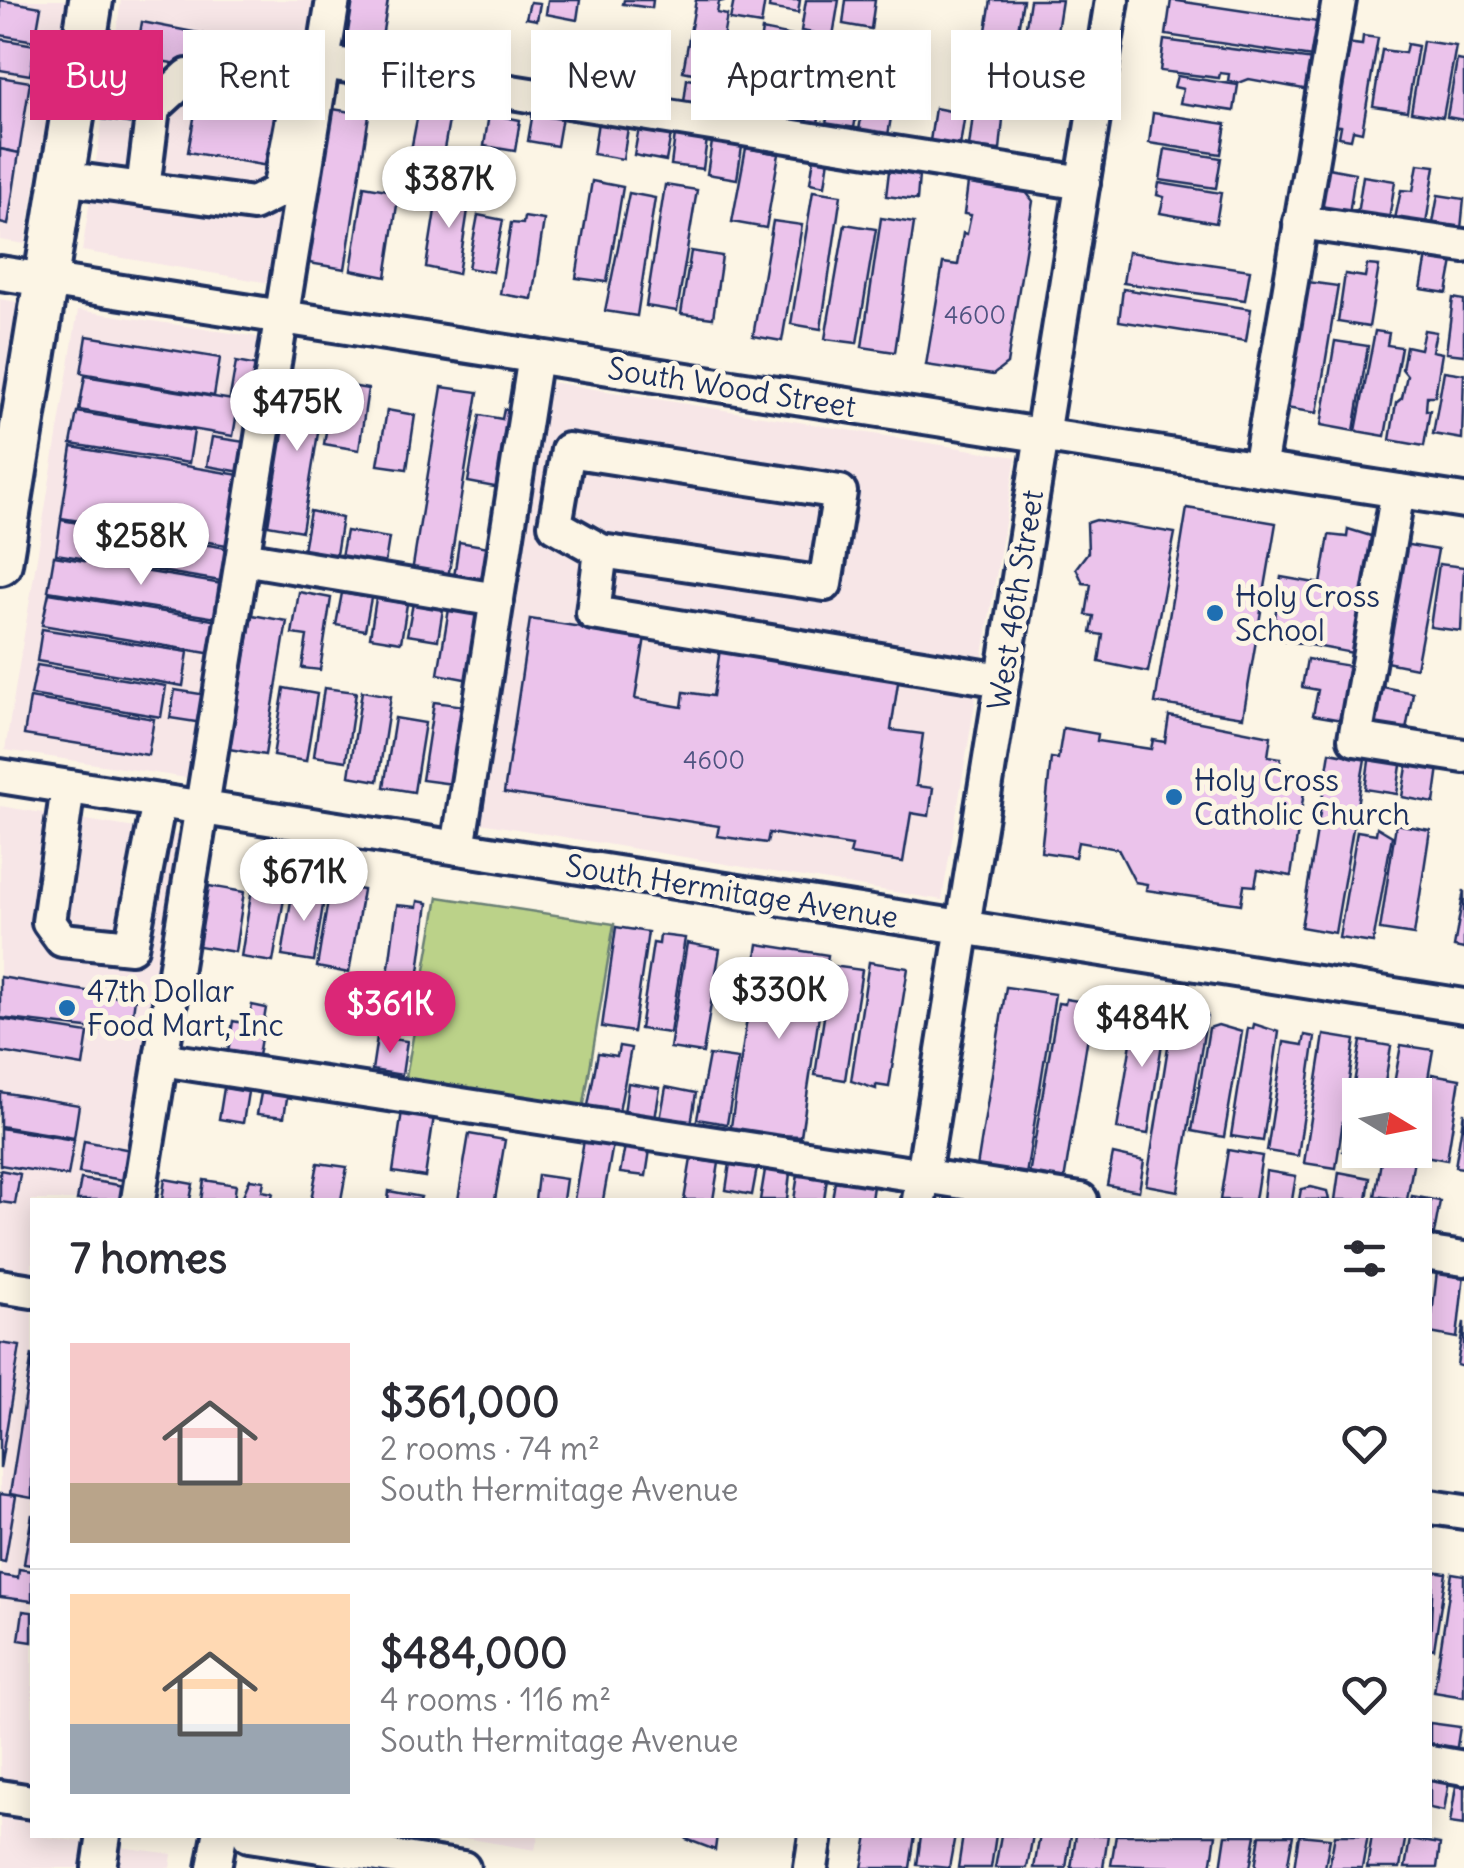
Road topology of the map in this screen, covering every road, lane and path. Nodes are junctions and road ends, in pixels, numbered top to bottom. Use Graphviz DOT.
graph roads {
  1 [pos="91,0"];
  2 [pos="334,0"];
  3 [pos="1112,0"];
  4 [pos="1338,0"];
  5 [pos="86,30"];
  6 [pos="325,51"];
  7 [pos="325,62"];
  8 [pos="163,99"];
  9 [pos="72,120"];
  10 [pos="152,120"];
  11 [pos="314,120"];
  12 [pos="62,178"];
  13 [pos="1082,183"];
  14 [pos="143,189"];
  15 [pos="1300,222"];
  16 [pos="1464,246"];
  17 [pos="0,272"];
  18 [pos="46,280"];
  19 [pos="282,316"];
  20 [pos="535,356"];
  21 [pos="1041,435"];
  22 [pos="1259,469"];
  23 [pos="6,485"];
  24 [pos="1398,491"];
  25 [pos="1464,501"];
  26 [pos="602,551"];
  27 [pos="242,558"];
  28 [pos="0,563"];
  29 [pos="497,600"];
  30 [pos="1002,680"];
  31 [pos="1464,756"];
  32 [pos="0,776"];
  33 [pos="68,786"];
  34 [pos="159,800"];
  35 [pos="202,808"];
  36 [pos="458,848"];
  37 [pos="962,927"];
  38 [pos="1464,1006"];
  39 [pos="161,1059"];
  40 [pos="921,1188"];
  41 [pos="138,1198"];
  42 [pos="1055,1198"];
  43 [pos="1432,1254"];
  44 [pos="1464,1259"];
  45 [pos="0,1286"];
  46 [pos="30,1291"];
  47 [pos="1432,1506"];
  48 [pos="1464,1512"];
  49 [pos="1432,1762"];
  50 [pos="1464,1768"];
  51 [pos="0,1797"];
  52 [pos="30,1802"];
  53 [pos="104,1838"];
  54 [pos="219,1838"];
  55 [pos="268,1838"];
  56 [pos="816,1838"];
  57 [pos="99,1868"];
  58 [pos="214,1868"];
  59 [pos="463,1868"];
  60 [pos="811,1868"];
  1 -- 5 [label="main road"];
  2 -- 6 [label="street"];
  3 -- 13 [label="street, West 46th Street"];
  4 -- 15 [label="street"];
  7 -- 13 [label="street"];
  8 -- 14 [label="street"];
  9 -- 12 [label="main road"];
  10 -- 14 [label="street"];
  11 -- 19 [label="street"];
  12 -- 14 [label="street"];
  12 -- 18 [label="main road"];
  13 -- 21 [label="street, West 46th Street"];
  15 -- 16 [label="street"];
  15 -- 22 [label="street"];
  17 -- 18 [label="street, South Wood Street"];
  18 -- 19 [label="street, South Wood Street"];
  18 -- 23 [label="main road"];
  19 -- 20 [label="street, South Wood Street"];
  19 -- 27 [label="street"];
  20 -- 21 [label="street, South Wood Street"];
  20 -- 29 [label="street"];
  21 -- 22 [label="street, South Wood Street"];
  21 -- 30 [label="street, West 46th Street"];
  22 -- 24 [label="street, South Wood Street"];
  23 -- 28 [label="main road"];
  24 -- 25 [label="street, South Wood Street"];
  24 -- 31 [label="street"];
  26 -- 26 [label="street"];
  26 -- 30 [label="street"];
  27 -- 29 [label="street"];
  27 -- 35 [label="street"];
  29 -- 36 [label="street"];
  30 -- 37 [label="street, West 46th Street"];
  32 -- 33 [label="street, South Hermitage Avenue"];
  33 -- 34 [label="street, South Hermitage Avenue"];
  33 -- 34 [label="street"];
  34 -- 35 [label="street, South Hermitage Avenue"];
  35 -- 36 [label="street, South Hermitage Avenue"];
  35 -- 39 [label="street"];
  36 -- 37 [label="street, South Hermitage Avenue"];
  37 -- 38 [label="street, South Hermitage Avenue"];
  37 -- 40 [label="street, West 46th Street"];
  39 -- 40 [label="street"];
  39 -- 41 [label="street"];
  40 -- 42 [label="street"];
  43 -- 44 [label="street"];
  45 -- 46 [label="street"];
  47 -- 48 [label="street"];
  49 -- 50 [label="street"];
  51 -- 52 [label="street"];
  53 -- 57 [label="street"];
  54 -- 58 [label="street"];
  55 -- 59 [label="street"];
  56 -- 60 [label="street"];
}
